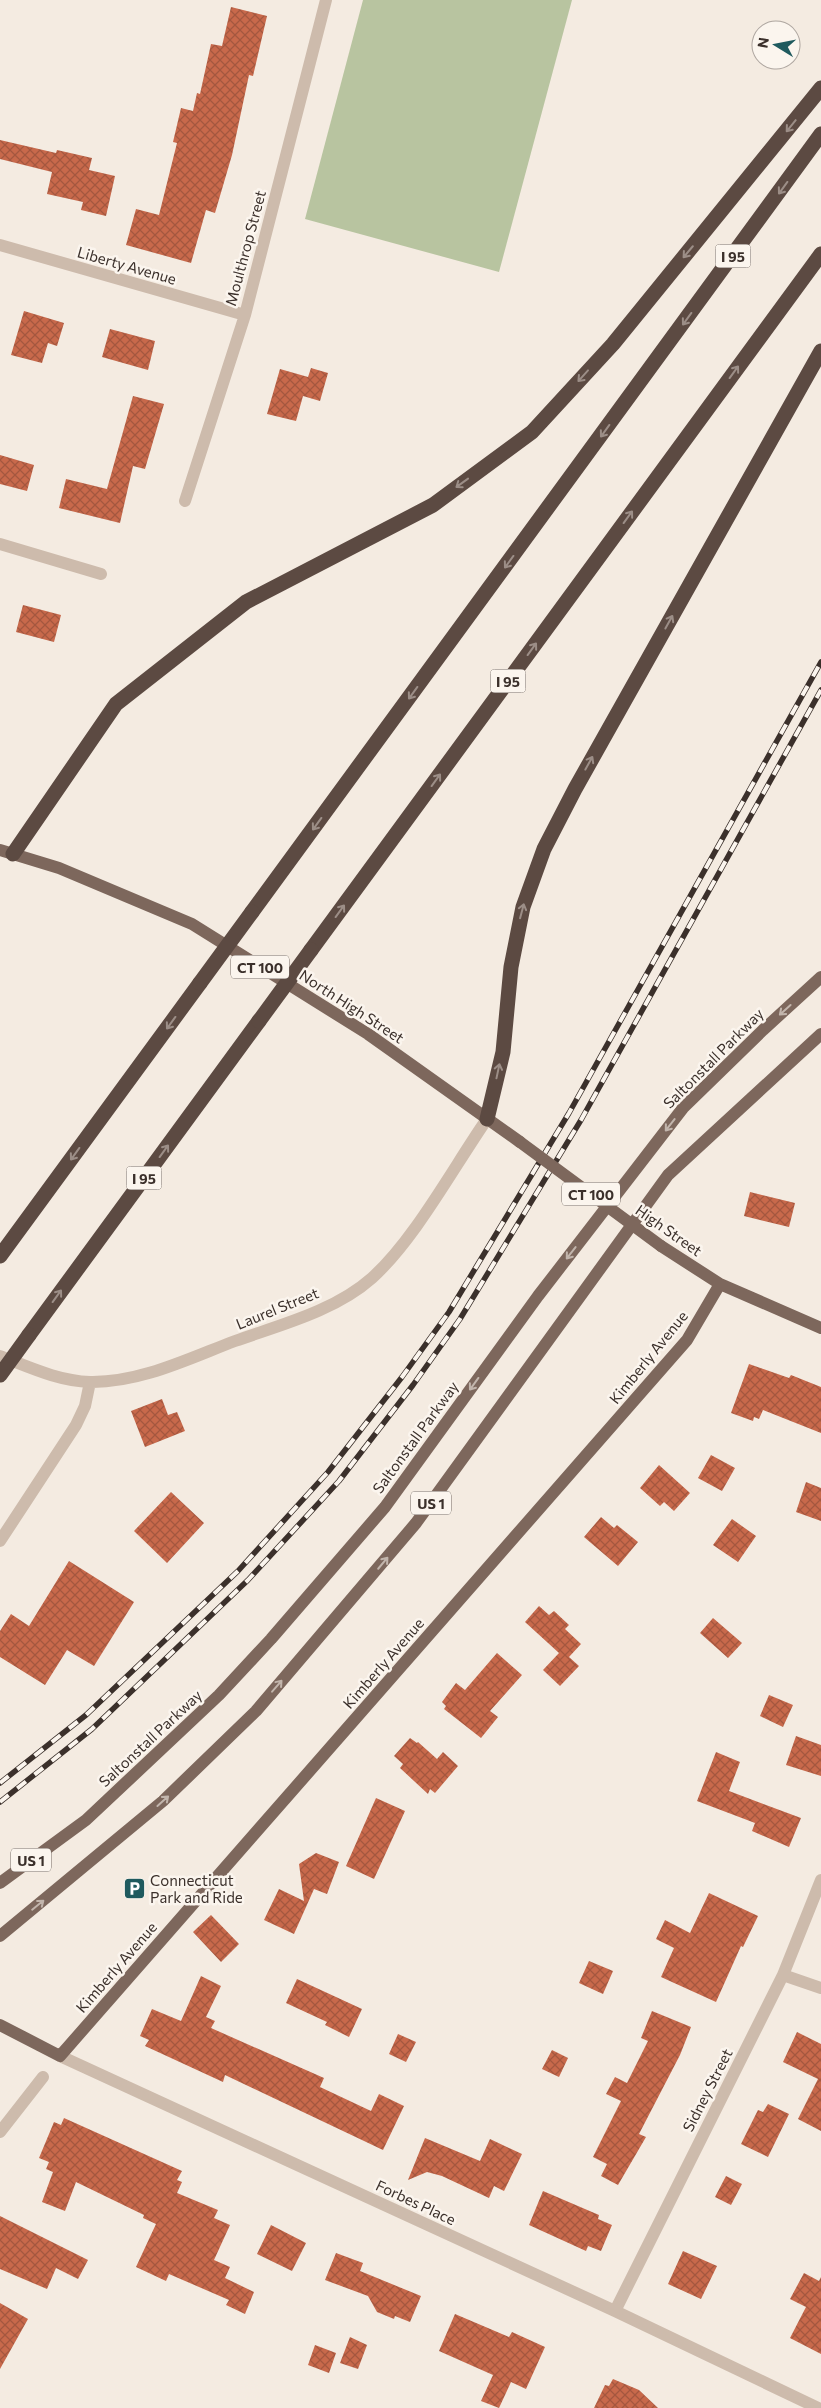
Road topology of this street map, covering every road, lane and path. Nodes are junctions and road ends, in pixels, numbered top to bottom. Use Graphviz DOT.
graph roads {
  1 [pos="326,0"];
  2 [pos="821,88"];
  3 [pos="821,134"];
  4 [pos="0,245"];
  5 [pos="821,254"];
  6 [pos="245,315"];
  7 [pos="821,351"];
  8 [pos="185,501"];
  9 [pos="0,544"];
  10 [pos="101,574"];
  11 [pos="7,852"];
  12 [pos="821,977"];
  13 [pos="821,1034"];
  14 [pos="487,1119"];
  15 [pos="0,1256"];
  16 [pos="720,1284"];
  17 [pos="821,1328"];
  18 [pos="0,1356"];
  19 [pos="0,1375"];
  20 [pos="90,1382"];
  21 [pos="0,1542"];
  22 [pos="821,1880"];
  23 [pos="0,1883"];
  24 [pos="0,1936"];
  25 [pos="783,1975"];
  26 [pos="821,1988"];
  27 [pos="0,2024"];
  28 [pos="60,2056"];
  29 [pos="44,2077"];
  30 [pos="0,2132"];
  31 [pos="615,2311"];
  32 [pos="818,2408"];
  1 -- 6 [label="street, Moulthrop Street"];
  2 -- 11 [label="highway, one-way"];
  3 -- 15 [label="highway, I 95, one-way, bridge"];
  4 -- 6 [label="street, Liberty Avenue"];
  19 -- 5 [label="highway, I 95, one-way, bridge"];
  6 -- 8 [label="street, Moulthrop Street"];
  14 -- 7 [label="highway, one-way"];
  9 -- 10 [label="street"];
  11 -- 14 [label="main road, North High Street / CT 100"];
  12 -- 23 [label="main road, Saltonstall Parkway / US 1, one-way"];
  24 -- 13 [label="main road, US 1, one-way"];
  14 -- 16 [label="main road, High Street / CT 100, bridge"];
  14 -- 20 [label="street, Laurel Street"];
  16 -- 17 [label="main road, High Street / CT 100"];
  16 -- 28 [label="main road, Kimberly Avenue"];
  18 -- 20 [label="street, Laurel Street"];
  20 -- 21 [label="street"];
  22 -- 25 [label="street, Sidney Street"];
  25 -- 26 [label="street"];
  25 -- 31 [label="street, Sidney Street"];
  27 -- 28 [label="main road, Forbes Place"];
  28 -- 31 [label="street, Forbes Place"];
  29 -- 30 [label="street"];
  31 -- 32 [label="street, Forbes Place"];
}
